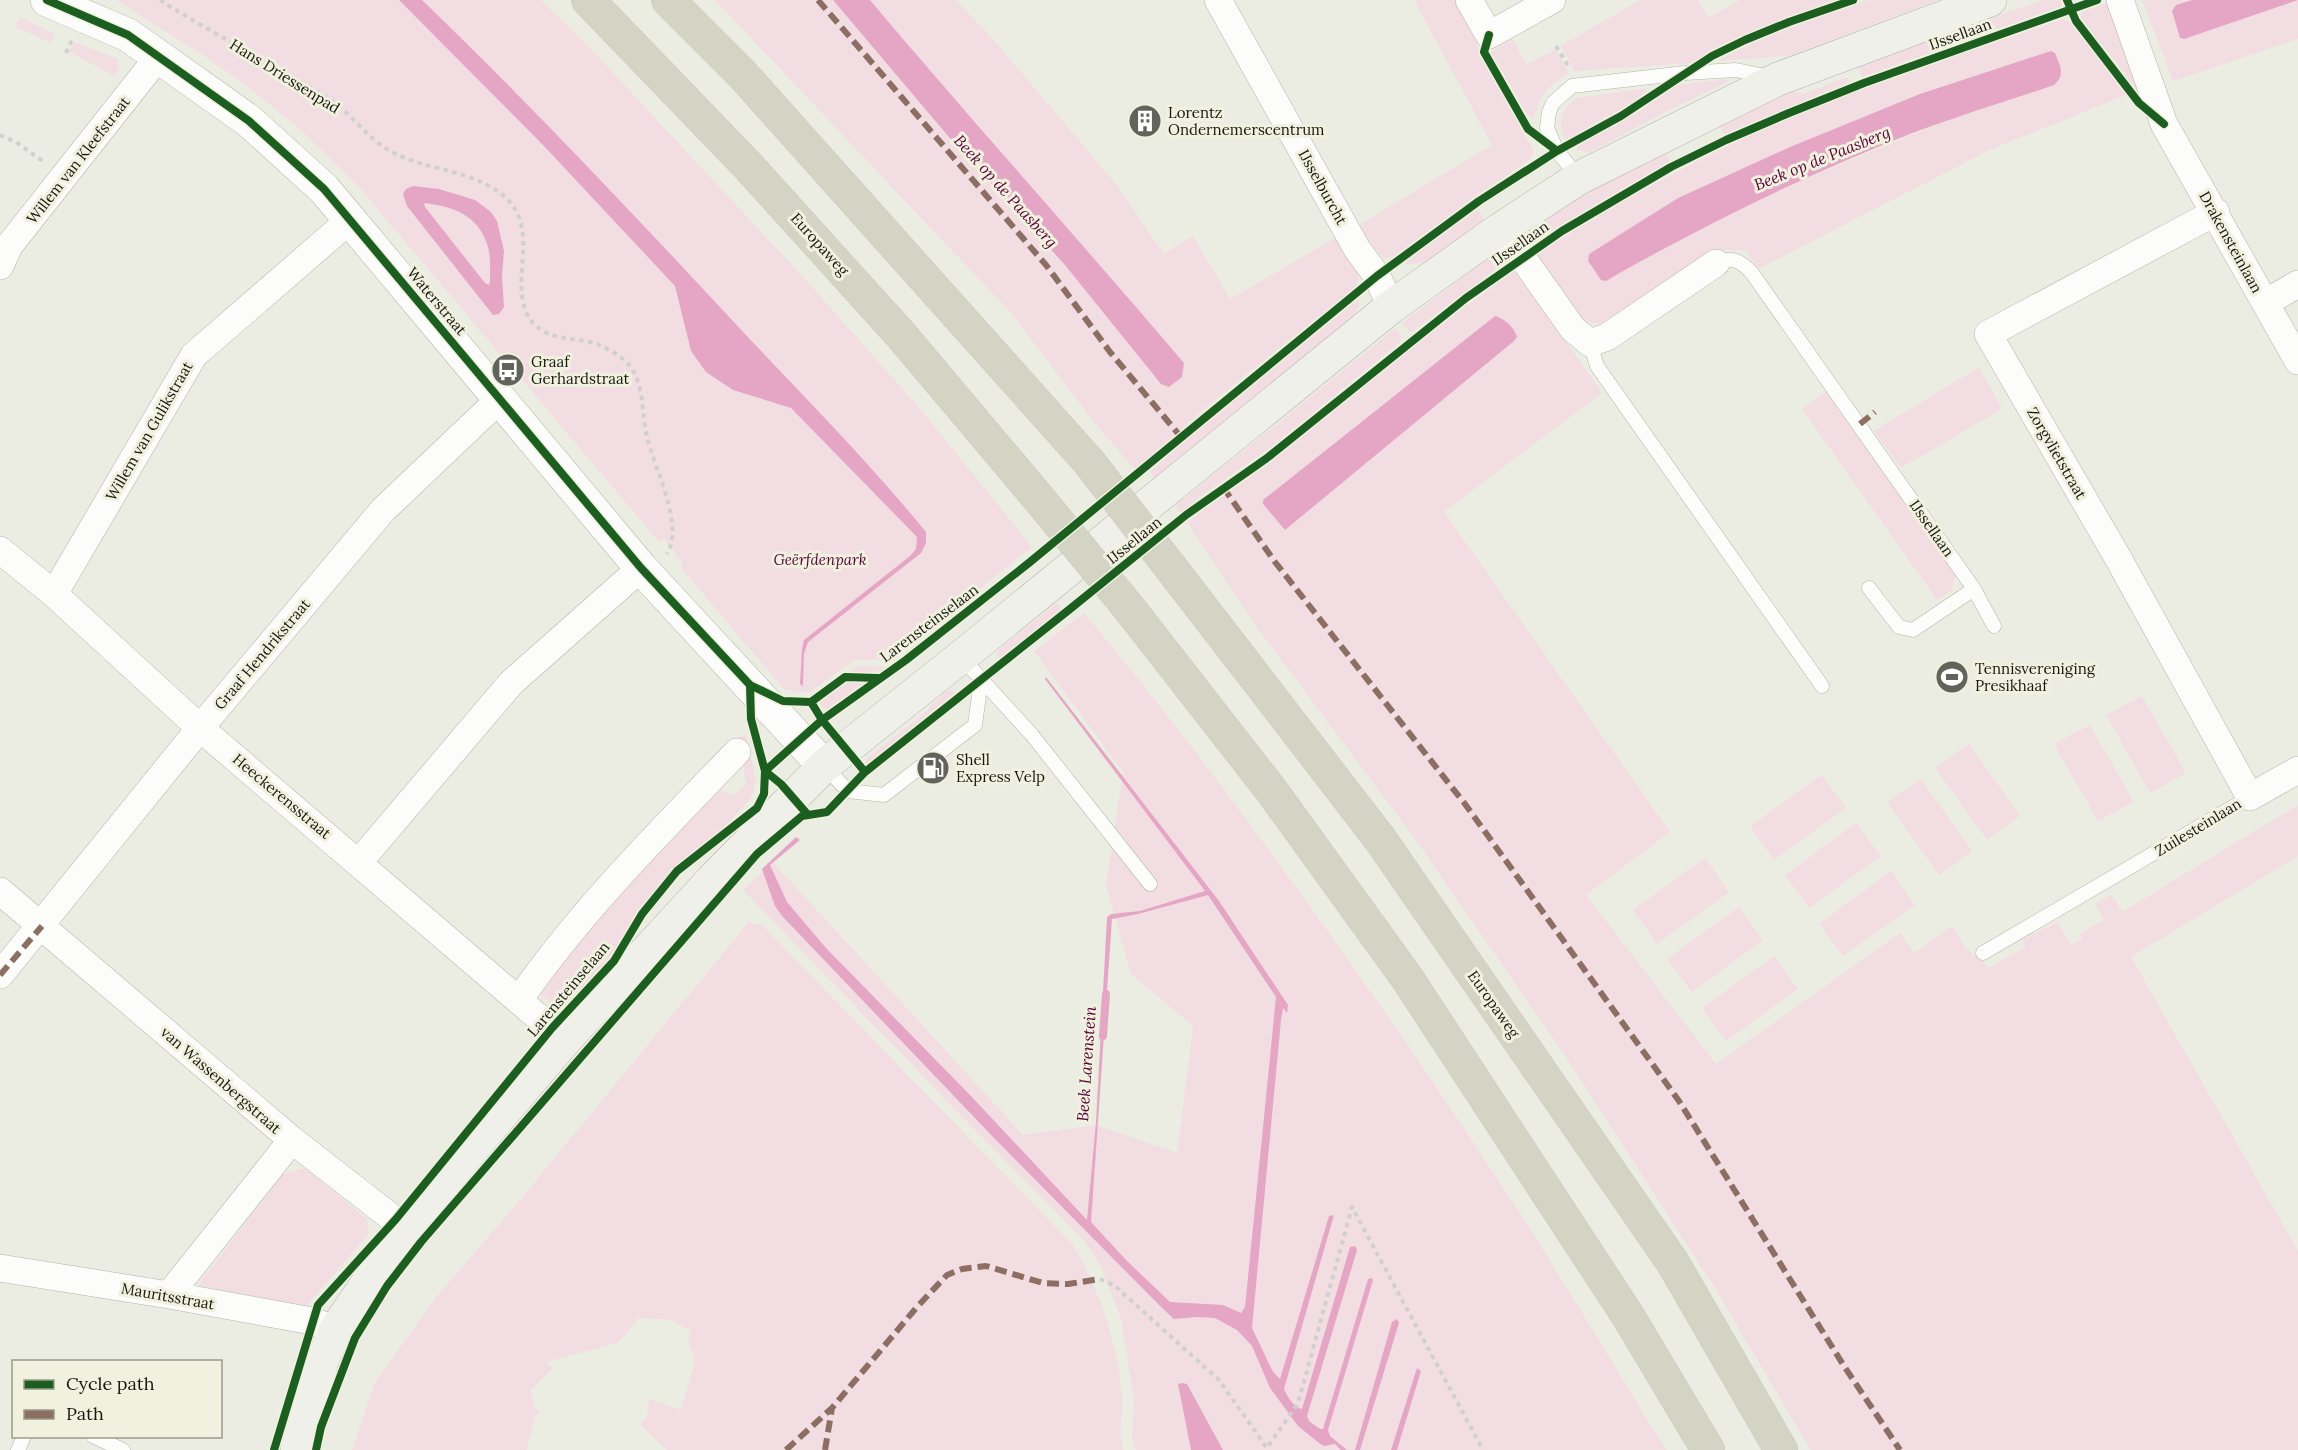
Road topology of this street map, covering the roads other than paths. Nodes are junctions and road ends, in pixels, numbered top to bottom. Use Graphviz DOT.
graph roads {
  1 [pos="47,0"];
  2 [pos="588,0"];
  3 [pos="668,0"];
  4 [pos="1218,0"];
  5 [pos="1469,0"];
  6 [pos="1552,0"];
  7 [pos="1990,0"];
  8 [pos="2120,0"];
  9 [pos="159,56"];
  10 [pos="1778,79"];
  11 [pos="1579,178"];
  12 [pos="2216,212"];
  13 [pos="351,219"];
  14 [pos="1498,230"];
  15 [pos="3,252"];
  16 [pos="1716,263"];
  17 [pos="2298,284"];
  18 [pos="2265,303"];
  19 [pos="1391,307"];
  20 [pos="1590,343"];
  21 [pos="2298,361"];
  22 [pos="501,398"];
  23 [pos="0,550"];
  24 [pos="641,568"];
  25 [pos="1869,588"];
  26 [pos="1974,589"];
  27 [pos="54,594"];
  28 [pos="1013,614"];
  29 [pos="1994,626"];
  30 [pos="971,668"];
  31 [pos="1822,686"];
  32 [pos="200,728"];
  33 [pos="737,752"];
  34 [pos="824,766"];
  35 [pos="2298,770"];
  36 [pos="2250,797"];
  37 [pos="359,862"];
  38 [pos="1150,884"];
  39 [pos="0,891"];
  40 [pos="42,926"];
  41 [pos="1983,953"];
  42 [pos="0,975"];
  43 [pos="519,1000"];
  44 [pos="565,1040"];
  45 [pos="292,1140"];
  46 [pos="405,1228"];
  47 [pos="0,1268"];
  48 [pos="169,1295"];
  49 [pos="336,1329"];
  50 [pos="95,1438"];
  51 [pos="123,1450"];
  52 [pos="297,1450"];
  53 [pos="1708,1450"];
  54 [pos="1781,1450"];
  1 -- 9 [label="street, Waterstraat"];
  2 -- 53 [label="highway, Europaweg, bridge"];
  3 -- 54 [label="highway, Europaweg, bridge"];
  4 -- 19 [label="street, IJsselburcht"];
  5 -- 6 [label="street"];
  7 -- 10 [label="main road, IJssellaan"];
  8 -- 12 [label="street, Drakensteinlaan"];
  9 -- 13 [label="street, Waterstraat"];
  9 -- 15 [label="street, Willem van Kleefstraat"];
  10 -- 11 [label="main road, IJssellaan"];
  10 -- 11 [label="lane"];
  11 -- 14 [label="main road, IJssellaan"];
  12 -- 18 [label="street, Drakensteinlaan"];
  12 -- 36 [label="street, Zorgvlietstraat"];
  13 -- 22 [label="street, Waterstraat"];
  13 -- 27 [label="street, Willem van Gulikstraat"];
  14 -- 19 [label="main road, IJssellaan"];
  14 -- 20 [label="street, IJssellaan"];
  16 -- 20 [label="street, IJssellaan"];
  16 -- 26 [label="lane, IJssellaan"];
  17 -- 18 [label="street"];
  18 -- 21 [label="street, Drakensteinlaan"];
  19 -- 28 [label="main road, IJssellaan"];
  20 -- 31 [label="lane"];
  22 -- 24 [label="street, Waterstraat"];
  22 -- 32 [label="street, Graaf Hendrikstraat"];
  23 -- 27 [label="street, Heeckerensstraat"];
  24 -- 34 [label="street, Waterstraat"];
  24 -- 37 [label="street"];
  25 -- 26 [label="lane"];
  26 -- 29 [label="lane, IJssellaan"];
  27 -- 32 [label="street, Heeckerensstraat"];
  28 -- 30 [label="main road, Larensteinselaan"];
  30 -- 34 [label="main road, Larensteinselaan"];
  30 -- 34 [label="lane"];
  30 -- 38 [label="lane"];
  32 -- 37 [label="street, Heeckerensstraat"];
  32 -- 40 [label="street, Graaf Hendrikstraat"];
  33 -- 43 [label="street, Larensteinselaan"];
  34 -- 44 [label="main road, Larensteinselaan"];
  35 -- 36 [label="street, Zuilesteinlaan"];
  36 -- 41 [label="lane, Zuilesteinlaan"];
  37 -- 43 [label="street, Heeckerensstraat"];
  39 -- 40 [label="street, van Wassenbergstraat"];
  40 -- 42 [label="street, Graaf Hendrikstraat"];
  40 -- 45 [label="street, van Wassenbergstraat"];
  43 -- 44 [label="street, Heeckerensstraat"];
  44 -- 46 [label="main road, Larensteinselaan"];
  45 -- 46 [label="street, van Wassenbergstraat"];
  45 -- 48 [label="street"];
  46 -- 49 [label="main road, Larensteinselaan"];
  47 -- 48 [label="street, Mauritsstraat"];
  48 -- 49 [label="street, Mauritsstraat"];
  49 -- 52 [label="main road, Larensteinselaan"];
  50 -- 51 [label="lane"];
}
